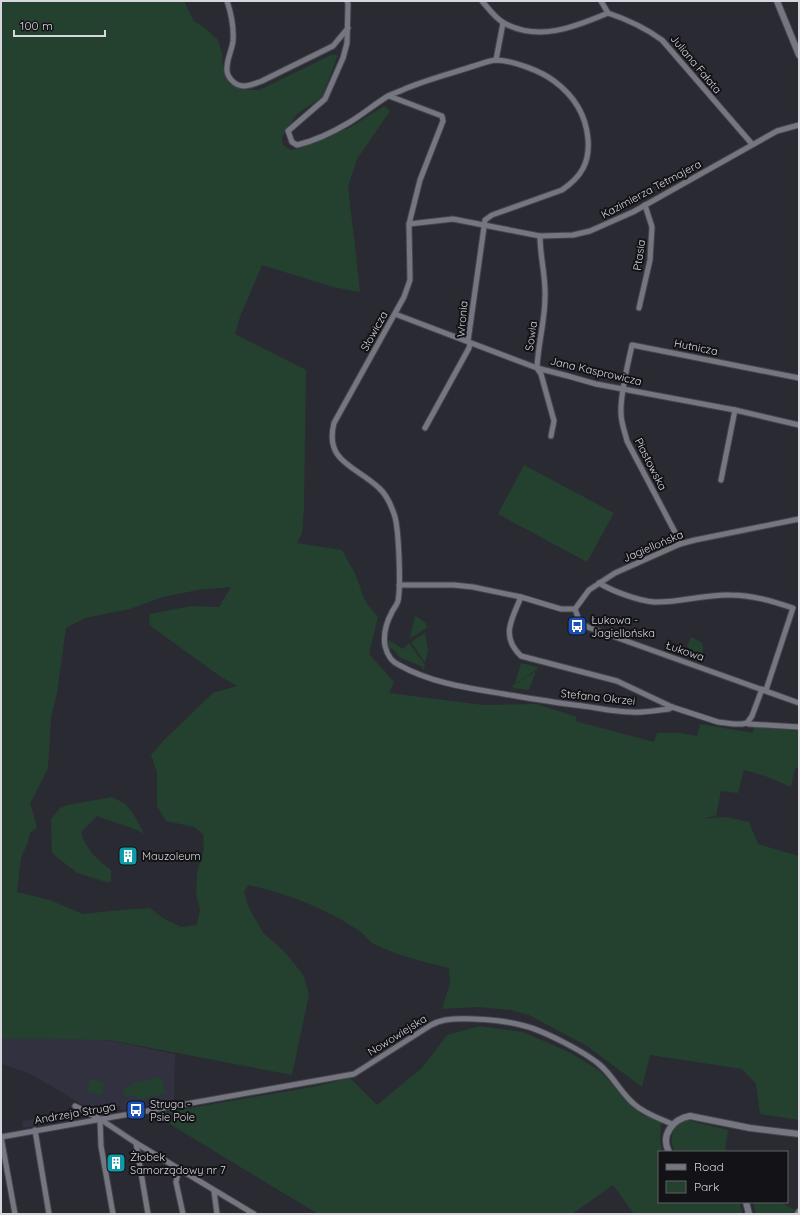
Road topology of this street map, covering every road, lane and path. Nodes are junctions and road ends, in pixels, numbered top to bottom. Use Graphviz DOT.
graph roads {
  1 [pos="227,1"];
  2 [pos="347,1"];
  3 [pos="482,1"];
  4 [pos="601,1"];
  5 [pos="777,1"];
  6 [pos="608,13"];
  7 [pos="503,22"];
  8 [pos="348,28"];
  9 [pos="799,55"];
  10 [pos="496,60"];
  11 [pos="388,96"];
  12 [pos="799,125"];
  13 [pos="752,144"];
  14 [pos="645,205"];
  15 [pos="409,224"];
  16 [pos="483,224"];
  17 [pos="540,236"];
  18 [pos="639,308"];
  19 [pos="394,314"];
  20 [pos="468,341"];
  21 [pos="538,368"];
  22 [pos="799,378"];
  23 [pos="624,388"];
  24 [pos="735,410"];
  25 [pos="799,423"];
  26 [pos="425,428"];
  27 [pos="552,436"];
  28 [pos="721,480"];
  29 [pos="799,519"];
  30 [pos="680,544"];
  31 [pos="599,583"];
  32 [pos="399,585"];
  33 [pos="521,597"];
  34 [pos="575,609"];
  35 [pos="764,690"];
  36 [pos="799,703"];
  37 [pos="672,707"];
  38 [pos="747,722"];
  39 [pos="799,727"];
  40 [pos="270,1089"];
  41 [pos="75,1106"];
  42 [pos="100,1119"];
  43 [pos="672,1124"];
  44 [pos="35,1130"];
  45 [pos="799,1134"];
  46 [pos="1,1137"];
  47 [pos="136,1143"];
  48 [pos="668,1151"];
  49 [pos="179,1169"];
  50 [pos="214,1191"];
  51 [pos="746,1203"];
  52 [pos="799,1211"];
  53 [pos="15,1214"];
  54 [pos="49,1214"];
  55 [pos="113,1214"];
  56 [pos="148,1214"];
  57 [pos="183,1214"];
  58 [pos="217,1214"];
  59 [pos="254,1214"];
  60 [pos="749,1214"];
  61 [pos="797,1214"];
  1 -- 8 [label="street"];
  2 -- 8 [label="street"];
  3 -- 7 [label="street"];
  4 -- 6 [label="street"];
  5 -- 9 [label="street"];
  6 -- 7 [label="street"];
  6 -- 13 [label="street, Juliana Fałata"];
  7 -- 10 [label="street"];
  8 -- 11 [label="street"];
  10 -- 11 [label="street"];
  10 -- 16 [label="street"];
  11 -- 15 [label="street, Słowicza"];
  12 -- 13 [label="street, Kazimierza Tetmajera"];
  13 -- 14 [label="street, Kazimierza Tetmajera"];
  14 -- 17 [label="street, Kazimierza Tetmajera"];
  14 -- 18 [label="street, Ptasia"];
  15 -- 16 [label="street, Kazimierza Tetmajera"];
  15 -- 19 [label="street, Słowicza"];
  16 -- 17 [label="street, Kazimierza Tetmajera"];
  16 -- 20 [label="street, Wronia"];
  17 -- 21 [label="street, Sowia"];
  19 -- 20 [label="street, Jana Kasprowicza"];
  19 -- 32 [label="street, Słowicza"];
  20 -- 21 [label="street, Jana Kasprowicza"];
  20 -- 26 [label="street, Wronia"];
  21 -- 23 [label="street, Jana Kasprowicza"];
  21 -- 27 [label="street, Sowia"];
  22 -- 23 [label="street, Hutnicza"];
  23 -- 24 [label="street, Jana Kasprowicza"];
  23 -- 30 [label="street, Piastowska"];
  24 -- 25 [label="street, Jana Kasprowicza"];
  24 -- 28 [label="street"];
  29 -- 30 [label="street, Jagiellońska"];
  30 -- 31 [label="street, Jagiellońska"];
  31 -- 34 [label="street, Jagiellońska"];
  31 -- 35 [label="street"];
  32 -- 33 [label="street"];
  32 -- 37 [label="street, Stefana Okrzei"];
  33 -- 34 [label="street"];
  33 -- 37 [label="street, Stefana Okrzei"];
  34 -- 35 [label="street, Łukowa"];
  35 -- 36 [label="street, Łukowa"];
  35 -- 38 [label="street"];
  37 -- 38 [label="street"];
  38 -- 39 [label="street"];
  40 -- 42 [label="street, Andrzeja Struga"];
  40 -- 43 [label="street, Nowowiejska"];
  41 -- 42 [label="street"];
  42 -- 44 [label="street, Andrzeja Struga"];
  42 -- 47 [label="street"];
  42 -- 55 [label="street"];
  43 -- 45 [label="street"];
  43 -- 48 [label="street"];
  44 -- 46 [label="street, Andrzeja Struga"];
  44 -- 54 [label="street"];
  46 -- 53 [label="street"];
  47 -- 49 [label="street"];
  47 -- 56 [label="street"];
  49 -- 50 [label="street"];
  49 -- 57 [label="street"];
  50 -- 58 [label="street"];
  50 -- 59 [label="street"];
  51 -- 60 [label="street"];
  52 -- 61 [label="street"];
}
